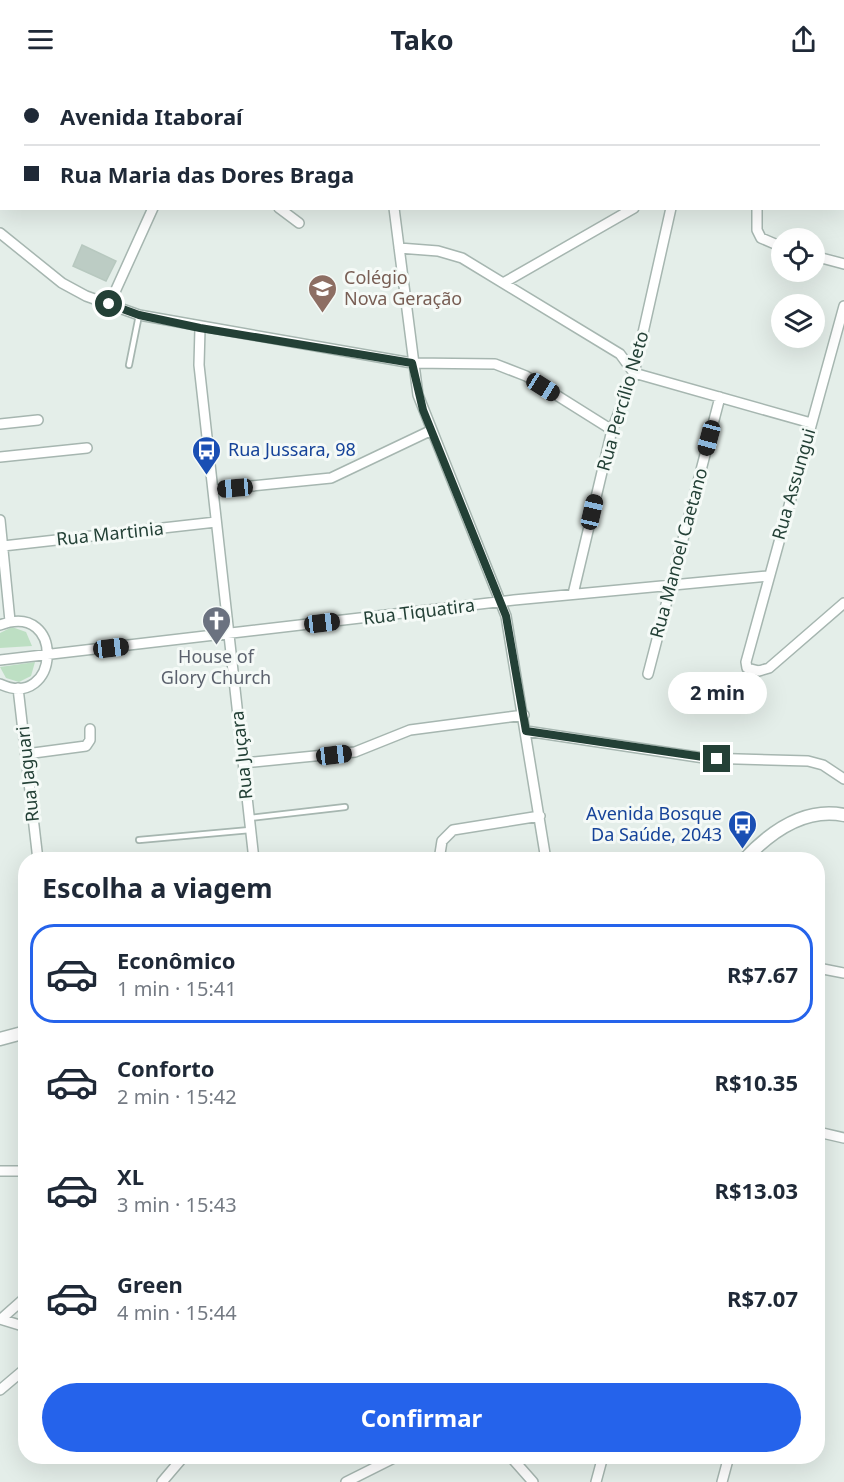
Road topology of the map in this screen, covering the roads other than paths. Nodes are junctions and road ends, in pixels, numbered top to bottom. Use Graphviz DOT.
graph roads {
  1 [pos="152,210"];
  2 [pos="282,210"];
  3 [pos="394,210"];
  4 [pos="631,210"];
  5 [pos="671,210"];
  6 [pos="757,210"];
  7 [pos="299,223"];
  8 [pos="0,233"];
  9 [pos="771,242"];
  10 [pos="399,248"];
  11 [pos="825,259"];
  12 [pos="844,264"];
  13 [pos="505,282"];
  14 [pos="109,304"];
  15 [pos="844,306"];
  16 [pos="139,315"];
  17 [pos="200,328"];
  18 [pos="412,363"];
  19 [pos="129,364"];
  20 [pos="634,373"];
  21 [pos="720,397"];
  22 [pos="38,420"];
  23 [pos="811,423"];
  24 [pos="0,424"];
  25 [pos="432,430"];
  26 [pos="612,430"];
  27 [pos="87,448"];
  28 [pos="0,457"];
  29 [pos="213,490"];
  30 [pos="0,520"];
  31 [pos="216,522"];
  32 [pos="3,546"];
  33 [pos="3,571"];
  34 [pos="768,576"];
  35 [pos="671,585"];
  36 [pos="573,594"];
  37 [pos="501,602"];
  38 [pos="844,603"];
  39 [pos="10,621"];
  40 [pos="0,625"];
  41 [pos="229,634"];
  42 [pos="49,655"];
  43 [pos="0,660"];
  44 [pos="648,674"];
  45 [pos="0,684"];
  46 [pos="18,688"];
  47 [pos="524,715"];
  48 [pos="90,729"];
  49 [pos="526,731"];
  50 [pos="26,754"];
  51 [pos="243,763"];
  52 [pos="844,779"];
  53 [pos="345,807"];
  54 [pos="844,815"];
  55 [pos="540,816"];
  56 [pos="249,818"];
  57 [pos="251,830"];
  58 [pos="139,840"];
  59 [pos="37,852"];
  60 [pos="253,852"];
  61 [pos="441,852"];
  62 [pos="545,852"];
  63 [pos="751,852"];
  64 [pos="825,969"];
  65 [pos="844,973"];
  66 [pos="18,1035"];
  67 [pos="18,1039"];
  68 [pos="0,1041"];
  69 [pos="825,1134"];
  70 [pos="844,1138"];
  71 [pos="0,1171"];
  72 [pos="18,1171"];
  73 [pos="18,1304"];
  74 [pos="1,1319"];
  75 [pos="18,1324"];
  76 [pos="18,1375"];
  77 [pos="0,1390"];
  78 [pos="177,1464"];
  79 [pos="382,1464"];
  80 [pos="517,1464"];
  81 [pos="601,1464"];
  82 [pos="727,1464"];
  83 [pos="162,1482"];
  84 [pos="346,1482"];
  85 [pos="533,1482"];
  86 [pos="596,1482"];
  87 [pos="722,1482"];
  1 -- 14 [label="street"];
  2 -- 7 [label="street"];
  3 -- 10 [label="street"];
  4 -- 13 [label="street"];
  5 -- 20 [label="street, Rua Percílio Neto"];
  6 -- 9 [label="street"];
  8 -- 14 [label="street"];
  10 -- 13 [label="street"];
  10 -- 18 [label="street"];
  11 -- 12 [label="street"];
  13 -- 20 [label="street"];
  14 -- 16 [label="street"];
  15 -- 23 [label="street, Rua Assungui"];
  16 -- 17 [label="street"];
  16 -- 19 [label="lane"];
  17 -- 18 [label="street"];
  17 -- 29 [label="street, Rua Juçara"];
  18 -- 25 [label="street"];
  18 -- 26 [label="street"];
  20 -- 21 [label="street"];
  20 -- 26 [label="street, Rua Percílio Neto"];
  21 -- 23 [label="street"];
  21 -- 35 [label="street, Rua Manoel Caetano"];
  22 -- 24 [label="street"];
  23 -- 34 [label="street, Rua Assungui"];
  25 -- 29 [label="street"];
  25 -- 37 [label="street"];
  26 -- 36 [label="street, Rua Percílio Neto"];
  27 -- 28 [label="street"];
  29 -- 31 [label="street, Rua Juçara"];
  30 -- 32 [label="street"];
  31 -- 32 [label="street, Rua Martinia"];
  31 -- 41 [label="street, Rua Juçara"];
  32 -- 33 [label="street"];
  33 -- 39 [label="street"];
  34 -- 35 [label="street, Rua Tiquatira"];
  34 -- 38 [label="street, Rua Assungui"];
  35 -- 36 [label="street, Rua Tiquatira"];
  35 -- 44 [label="street, Rua Manoel Caetano"];
  36 -- 37 [label="street, Rua Tiquatira"];
  37 -- 41 [label="street, Rua Tiquatira"];
  37 -- 47 [label="street"];
  39 -- 40 [label="street"];
  39 -- 42 [label="street"];
  41 -- 42 [label="street, Rua Tiquatira"];
  41 -- 51 [label="street, Rua Juçara"];
  42 -- 43 [label="street, Rua Tiquatira"];
  42 -- 46 [label="street"];
  45 -- 46 [label="street"];
  46 -- 50 [label="street, Rua Jaguari"];
  47 -- 49 [label="street"];
  47 -- 51 [label="street"];
  48 -- 50 [label="street"];
  49 -- 52 [label="street"];
  49 -- 55 [label="street"];
  50 -- 59 [label="street, Rua Jaguari"];
  51 -- 56 [label="street, Rua Juçara"];
  53 -- 56 [label="lane"];
  54 -- 63 [label="street"];
  55 -- 61 [label="street"];
  55 -- 62 [label="street"];
  56 -- 57 [label="street, Rua Juçara"];
  57 -- 58 [label="lane"];
  57 -- 60 [label="street, Rua Juçara"];
  64 -- 65 [label="street"];
  66 -- 68 [label="street"];
  67 -- 68 [label="street"];
  69 -- 70 [label="street"];
  71 -- 72 [label="street"];
  73 -- 74 [label="street"];
  74 -- 75 [label="street"];
  76 -- 77 [label="street"];
  78 -- 83 [label="street"];
  79 -- 84 [label="street"];
  80 -- 85 [label="street"];
  81 -- 86 [label="street"];
  82 -- 87 [label="street"];
}
